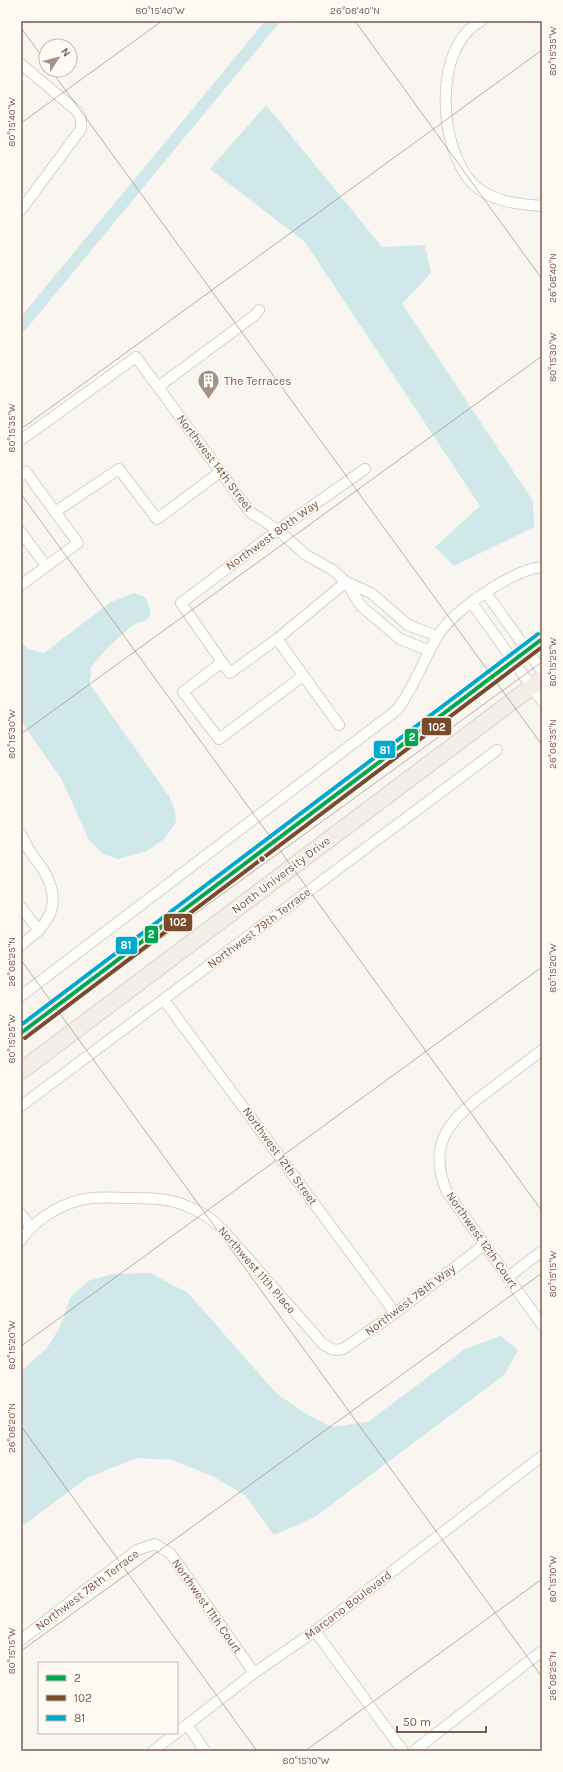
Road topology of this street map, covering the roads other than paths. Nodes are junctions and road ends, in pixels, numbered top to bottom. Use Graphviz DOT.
graph roads {
  1 [pos="481,21"];
  2 [pos="21,64"];
  3 [pos="542,206"];
  4 [pos="21,210"];
  5 [pos="259,310"];
  6 [pos="158,387"];
  7 [pos="21,440"];
  8 [pos="365,469"];
  9 [pos="220,472"];
  10 [pos="21,475"];
  11 [pos="55,512"];
  12 [pos="278,530"];
  13 [pos="21,532"];
  14 [pos="46,566"];
  15 [pos="542,567"];
  16 [pos="346,582"];
  17 [pos="21,585"];
  18 [pos="486,593"];
  19 [pos="472,603"];
  20 [pos="437,636"];
  21 [pos="277,639"];
  22 [pos="542,639"];
  23 [pos="527,650"];
  24 [pos="430,651"];
  25 [pos="513,661"];
  26 [pos="222,662"];
  27 [pos="542,671"];
  28 [pos="303,676"];
  29 [pos="537,683"];
  30 [pos="542,701"];
  31 [pos="339,725"];
  32 [pos="497,750"];
  33 [pos="21,834"];
  34 [pos="21,907"];
  35 [pos="40,931"];
  36 [pos="21,945"];
  37 [pos="21,996"];
  38 [pos="164,1000"];
  39 [pos="21,1033"];
  40 [pos="542,1050"];
  41 [pos="21,1070"];
  42 [pos="21,1106"];
  43 [pos="21,1214"];
  44 [pos="30,1226"];
  45 [pos="21,1240"];
  46 [pos="484,1245"];
  47 [pos="542,1251"];
  48 [pos="508,1277"];
  49 [pos="395,1313"];
  50 [pos="542,1325"];
  51 [pos="334,1350"];
  52 [pos="542,1456"];
  53 [pos="155,1544"];
  54 [pos="315,1631"];
  55 [pos="21,1640"];
  56 [pos="542,1651"];
  57 [pos="254,1673"];
  58 [pos="188,1726"];
  59 [pos="178,1733"];
  60 [pos="177,1734"];
  61 [pos="153,1751"];
  62 [pos="205,1751"];
  63 [pos="403,1751"];
  64 [pos="414,1751"];
  1 -- 3 [label="street"];
  2 -- 4 [label="street"];
  5 -- 6 [label="street"];
  6 -- 7 [label="street, Northwest 14th Street"];
  6 -- 9 [label="street, Northwest 14th Street"];
  8 -- 12 [label="street, Northwest 80th Way"];
  9 -- 11 [label="street"];
  9 -- 12 [label="street, Northwest 14th Street"];
  10 -- 11 [label="street"];
  11 -- 14 [label="street"];
  12 -- 16 [label="street, Northwest 14th Street"];
  12 -- 26 [label="street, Northwest 80th Way"];
  13 -- 14 [label="street"];
  14 -- 17 [label="street"];
  15 -- 18 [label="street"];
  16 -- 20 [label="street, Northwest 14th Street"];
  16 -- 21 [label="street"];
  16 -- 24 [label="street, Northwest 14th Street"];
  18 -- 19 [label="street"];
  18 -- 23 [label="street"];
  19 -- 20 [label="street"];
  19 -- 25 [label="street"];
  20 -- 24 [label="street"];
  21 -- 26 [label="street"];
  21 -- 28 [label="street"];
  22 -- 23 [label="main road"];
  23 -- 25 [label="main road"];
  23 -- 27 [label="street"];
  24 -- 37 [label="street"];
  25 -- 29 [label="street"];
  25 -- 39 [label="main road"];
  26 -- 28 [label="street"];
  28 -- 31 [label="street"];
  29 -- 30 [label="street"];
  29 -- 41 [label="main road, North University Drive"];
  32 -- 38 [label="street, Northwest 79th Terrace"];
  33 -- 35 [label="street"];
  34 -- 35 [label="street"];
  35 -- 36 [label="street"];
  38 -- 42 [label="street, Northwest 79th Terrace"];
  38 -- 49 [label="street, Northwest 12th Street"];
  40 -- 46 [label="street, Northwest 12th Court"];
  43 -- 44 [label="street"];
  44 -- 45 [label="street"];
  44 -- 51 [label="street, Northwest 11th Place"];
  46 -- 48 [label="street, Northwest 12th Court"];
  46 -- 49 [label="street, Northwest 78th Way"];
  47 -- 48 [label="street"];
  48 -- 50 [label="street, Northwest 12th Court"];
  49 -- 51 [label="street, Northwest 78th Way"];
  52 -- 54 [label="street, Marcano Boulevard"];
  53 -- 55 [label="street, Northwest 78th Terrace"];
  53 -- 57 [label="street, Northwest 11th Court"];
  54 -- 57 [label="street, Marcano Boulevard"];
  54 -- 63 [label="street"];
  56 -- 64 [label="street"];
  57 -- 58 [label="street, Marcano Boulevard"];
  58 -- 59 [label="street, Marcano Boulevard"];
  58 -- 62 [label="street"];
  60 -- 61 [label="street, Marcano Boulevard"];
}
